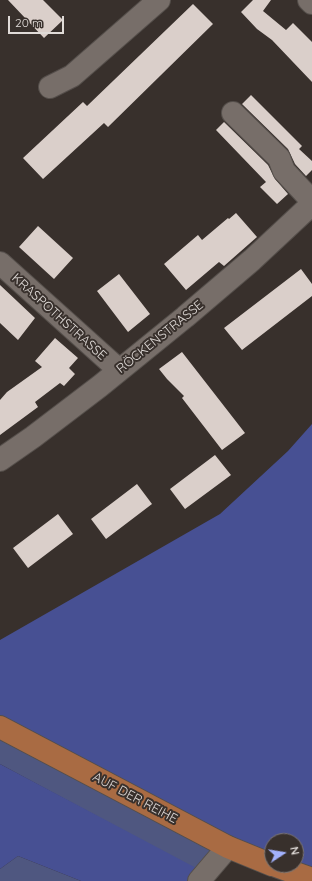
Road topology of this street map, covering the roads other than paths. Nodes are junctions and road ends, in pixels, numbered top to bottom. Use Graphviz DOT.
graph roads {
  1 [pos="159,0"];
  2 [pos="309,0"];
  3 [pos="312,3"];
  4 [pos="50,88"];
  5 [pos="233,113"];
  6 [pos="312,201"];
  7 [pos="312,204"];
  8 [pos="0,263"];
  9 [pos="119,370"];
  10 [pos="0,460"];
  11 [pos="0,727"];
  12 [pos="228,847"];
  13 [pos="264,862"];
  14 [pos="295,873"];
  15 [pos="312,879"];
  16 [pos="199,881"];
  1 -- 4 [label="street"];
  2 -- 3 [label="street"];
  5 -- 6 [label="street"];
  7 -- 9 [label="street, RÖCKENSTRASSE"];
  8 -- 9 [label="street, KRASPOTHSTRASSE"];
  9 -- 10 [label="street, RÖCKENSTRASSE"];
  11 -- 12 [label="main road, AUF DER REIHE"];
  12 -- 13 [label="main road, AUF DER REIHE"];
  12 -- 16 [label="street"];
  14 -- 15 [label="main road, AUF DER REIHE"];
}
